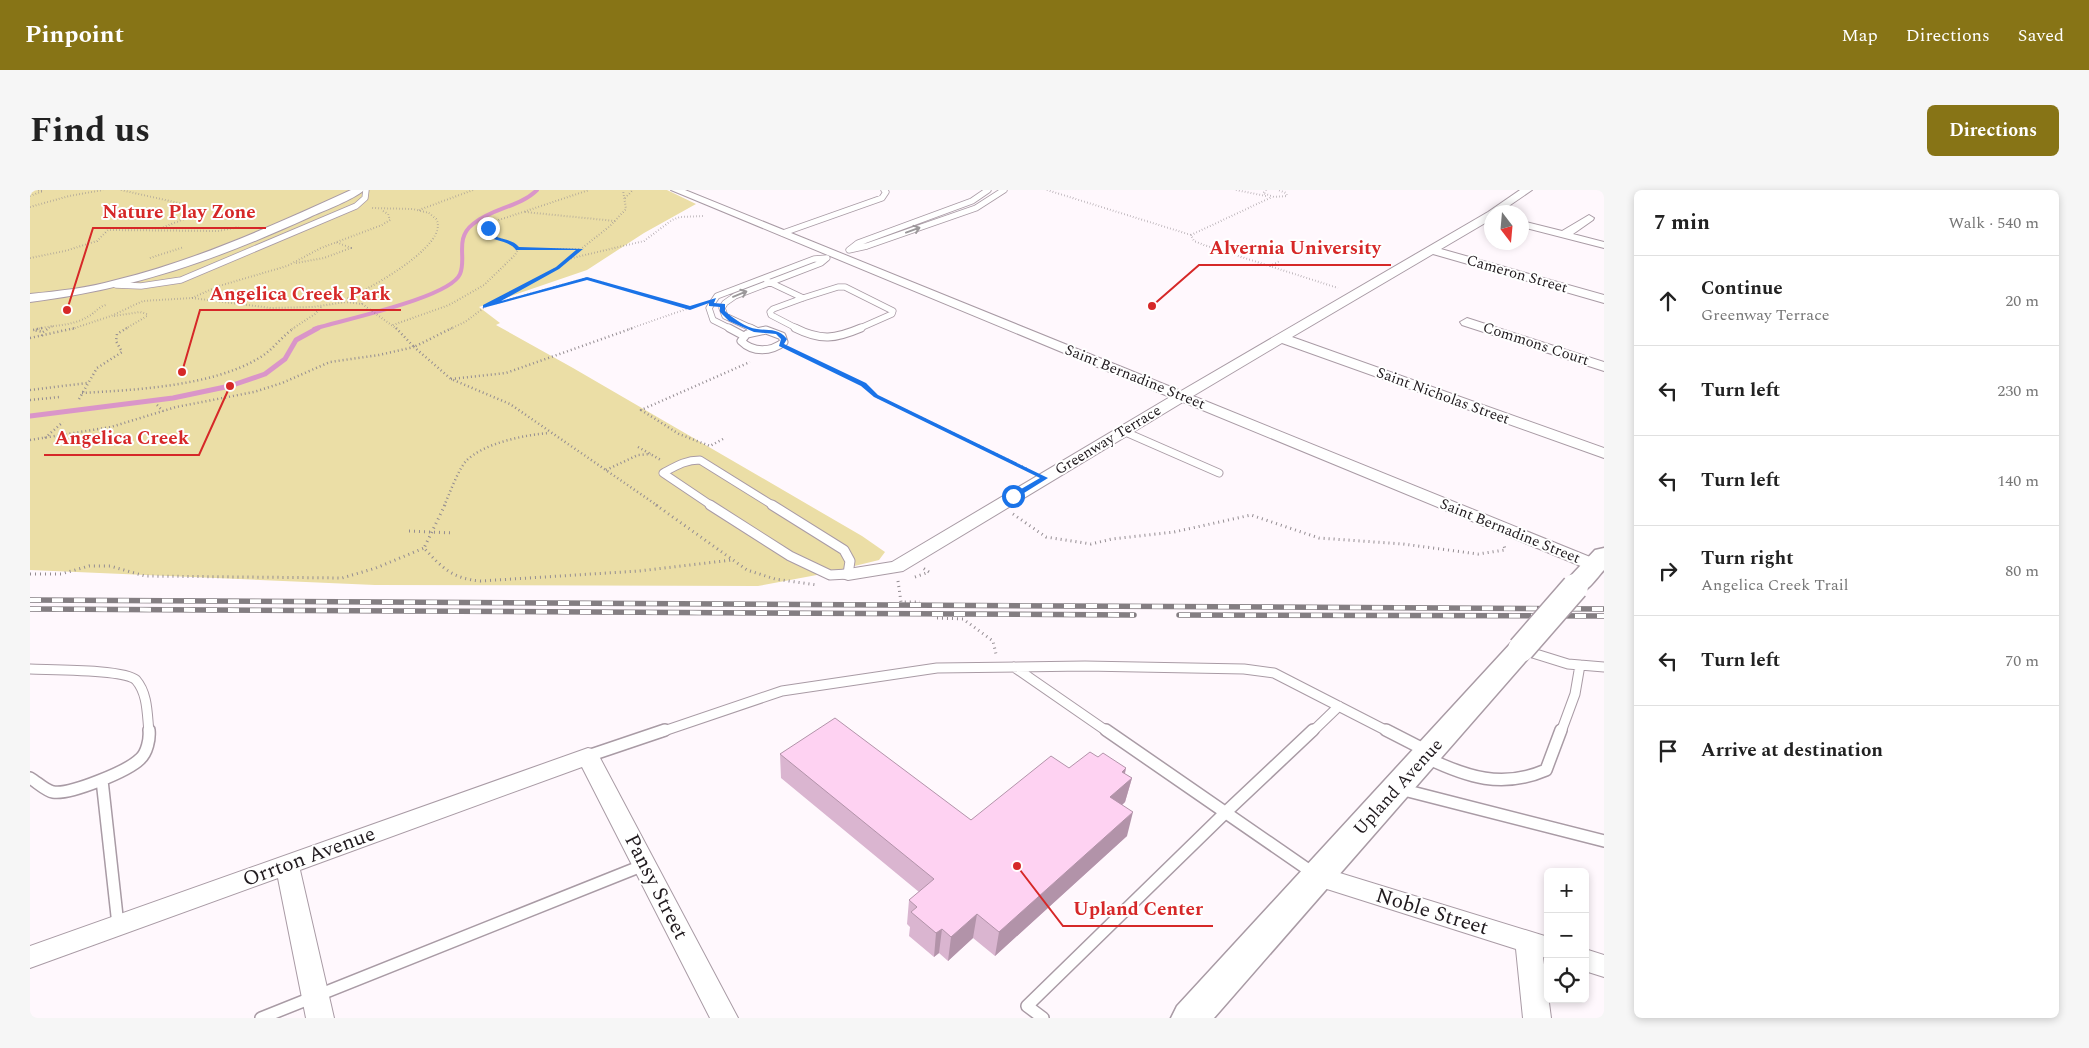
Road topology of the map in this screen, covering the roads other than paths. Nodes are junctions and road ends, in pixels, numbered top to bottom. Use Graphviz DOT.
graph roads {
  1 [pos="359,190"];
  2 [pos="366,190"];
  3 [pos="676,190"];
  4 [pos="884,190"];
  5 [pos="988,190"];
  6 [pos="1004,190"];
  7 [pos="1527,190"];
  8 [pos="1504,205"];
  9 [pos="1484,218"];
  10 [pos="1590,218"];
  11 [pos="1529,226"];
  12 [pos="783,233"];
  13 [pos="1564,234"];
  14 [pos="1604,245"];
  15 [pos="1430,250"];
  16 [pos="838,254"];
  17 [pos="760,278"];
  18 [pos="770,283"];
  19 [pos="116,285"];
  20 [pos="30,298"];
  21 [pos="804,298"];
  22 [pos="1604,299"];
  23 [pos="712,302"];
  24 [pos="723,306"];
  25 [pos="1467,322"];
  26 [pos="795,327"];
  27 [pos="756,331"];
  28 [pos="778,333"];
  29 [pos="744,336"];
  30 [pos="1282,338"];
  31 [pos="1604,367"];
  32 [pos="1183,396"];
  33 [pos="1123,431"];
  34 [pos="1604,453"];
  35 [pos="1219,473"];
  36 [pos="1599,560"];
  37 [pos="848,574"];
  38 [pos="1520,650"];
  39 [pos="1580,665"];
  40 [pos="1014,667"];
  41 [pos="1604,667"];
  42 [pos="30,669"];
  43 [pos="1339,706"];
  44 [pos="1427,755"];
  45 [pos="588,756"];
  46 [pos="30,778"];
  47 [pos="102,780"];
  48 [pos="1398,788"];
  49 [pos="1226,812"];
  50 [pos="1604,841"];
  51 [pos="287,865"];
  52 [pos="644,865"];
  53 [pos="1317,876"];
  54 [pos="118,925"];
  55 [pos="1538,945"];
  56 [pos="30,957"];
  57 [pos="1589,961"];
  58 [pos="1604,966"];
  59 [pos="317,1007"];
  60 [pos="261,1018"];
  61 [pos="724,1018"];
  62 [pos="1043,1018"];
  63 [pos="1190,1018"];
  64 [pos="1537,1018"];
  1 -- 19 [label="street"];
  2 -- 19 [label="lane"];
  3 -- 12 [label="street, Saint Bernadine Street"];
  4 -- 12 [label="lane"];
  5 -- 16 [label="lane"];
  16 -- 6 [label="lane, one-way"];
  7 -- 8 [label="street, Greenway Terrace"];
  9 -- 15 [label="street, Greenway Terrace"];
  10 -- 13 [label="street"];
  11 -- 13 [label="street"];
  12 -- 16 [label="street, Saint Bernadine Street"];
  13 -- 14 [label="street"];
  15 -- 22 [label="street, Cameron Street"];
  15 -- 30 [label="street, Greenway Terrace"];
  16 -- 17 [label="lane"];
  16 -- 18 [label="lane"];
  16 -- 32 [label="street, Saint Bernadine Street"];
  17 -- 18 [label="lane"];
  17 -- 23 [label="lane"];
  18 -- 21 [label="lane"];
  24 -- 18 [label="lane, one-way"];
  19 -- 20 [label="street"];
  21 -- 26 [label="lane"];
  21 -- 26 [label="lane"];
  23 -- 24 [label="lane"];
  23 -- 29 [label="lane"];
  24 -- 27 [label="lane"];
  25 -- 31 [label="street, Commons Court"];
  26 -- 28 [label="lane"];
  27 -- 28 [label="lane"];
  27 -- 29 [label="lane"];
  28 -- 29 [label="lane"];
  30 -- 32 [label="street, Greenway Terrace"];
  30 -- 34 [label="street, Saint Nicholas Street"];
  32 -- 33 [label="street, Greenway Terrace"];
  32 -- 36 [label="street, Saint Bernadine Street"];
  33 -- 35 [label="lane"];
  33 -- 37 [label="street, Greenway Terrace"];
  36 -- 38 [label="street, Upland Avenue, bridge"];
  37 -- 37 [label="lane"];
  38 -- 39 [label="lane"];
  38 -- 44 [label="street, Upland Avenue"];
  39 -- 41 [label="lane"];
  39 -- 44 [label="lane"];
  40 -- 43 [label="lane"];
  40 -- 45 [label="lane"];
  40 -- 49 [label="lane"];
  42 -- 47 [label="lane"];
  43 -- 44 [label="lane"];
  43 -- 49 [label="lane"];
  44 -- 48 [label="street, Upland Avenue"];
  45 -- 51 [label="street, Orrton Avenue"];
  45 -- 52 [label="street, Pansy Street"];
  46 -- 47 [label="lane"];
  47 -- 54 [label="lane"];
  48 -- 50 [label="lane"];
  48 -- 53 [label="street, Upland Avenue"];
  49 -- 53 [label="lane"];
  49 -- 62 [label="lane"];
  51 -- 54 [label="street, Orrton Avenue"];
  51 -- 59 [label="street"];
  52 -- 59 [label="lane"];
  52 -- 61 [label="street, Pansy Street"];
  53 -- 55 [label="street, Noble Street"];
  53 -- 63 [label="street, Upland Avenue"];
  54 -- 56 [label="street, Orrton Avenue"];
  55 -- 64 [label="street"];
  57 -- 58 [label="street"];
  59 -- 60 [label="lane"];
}
